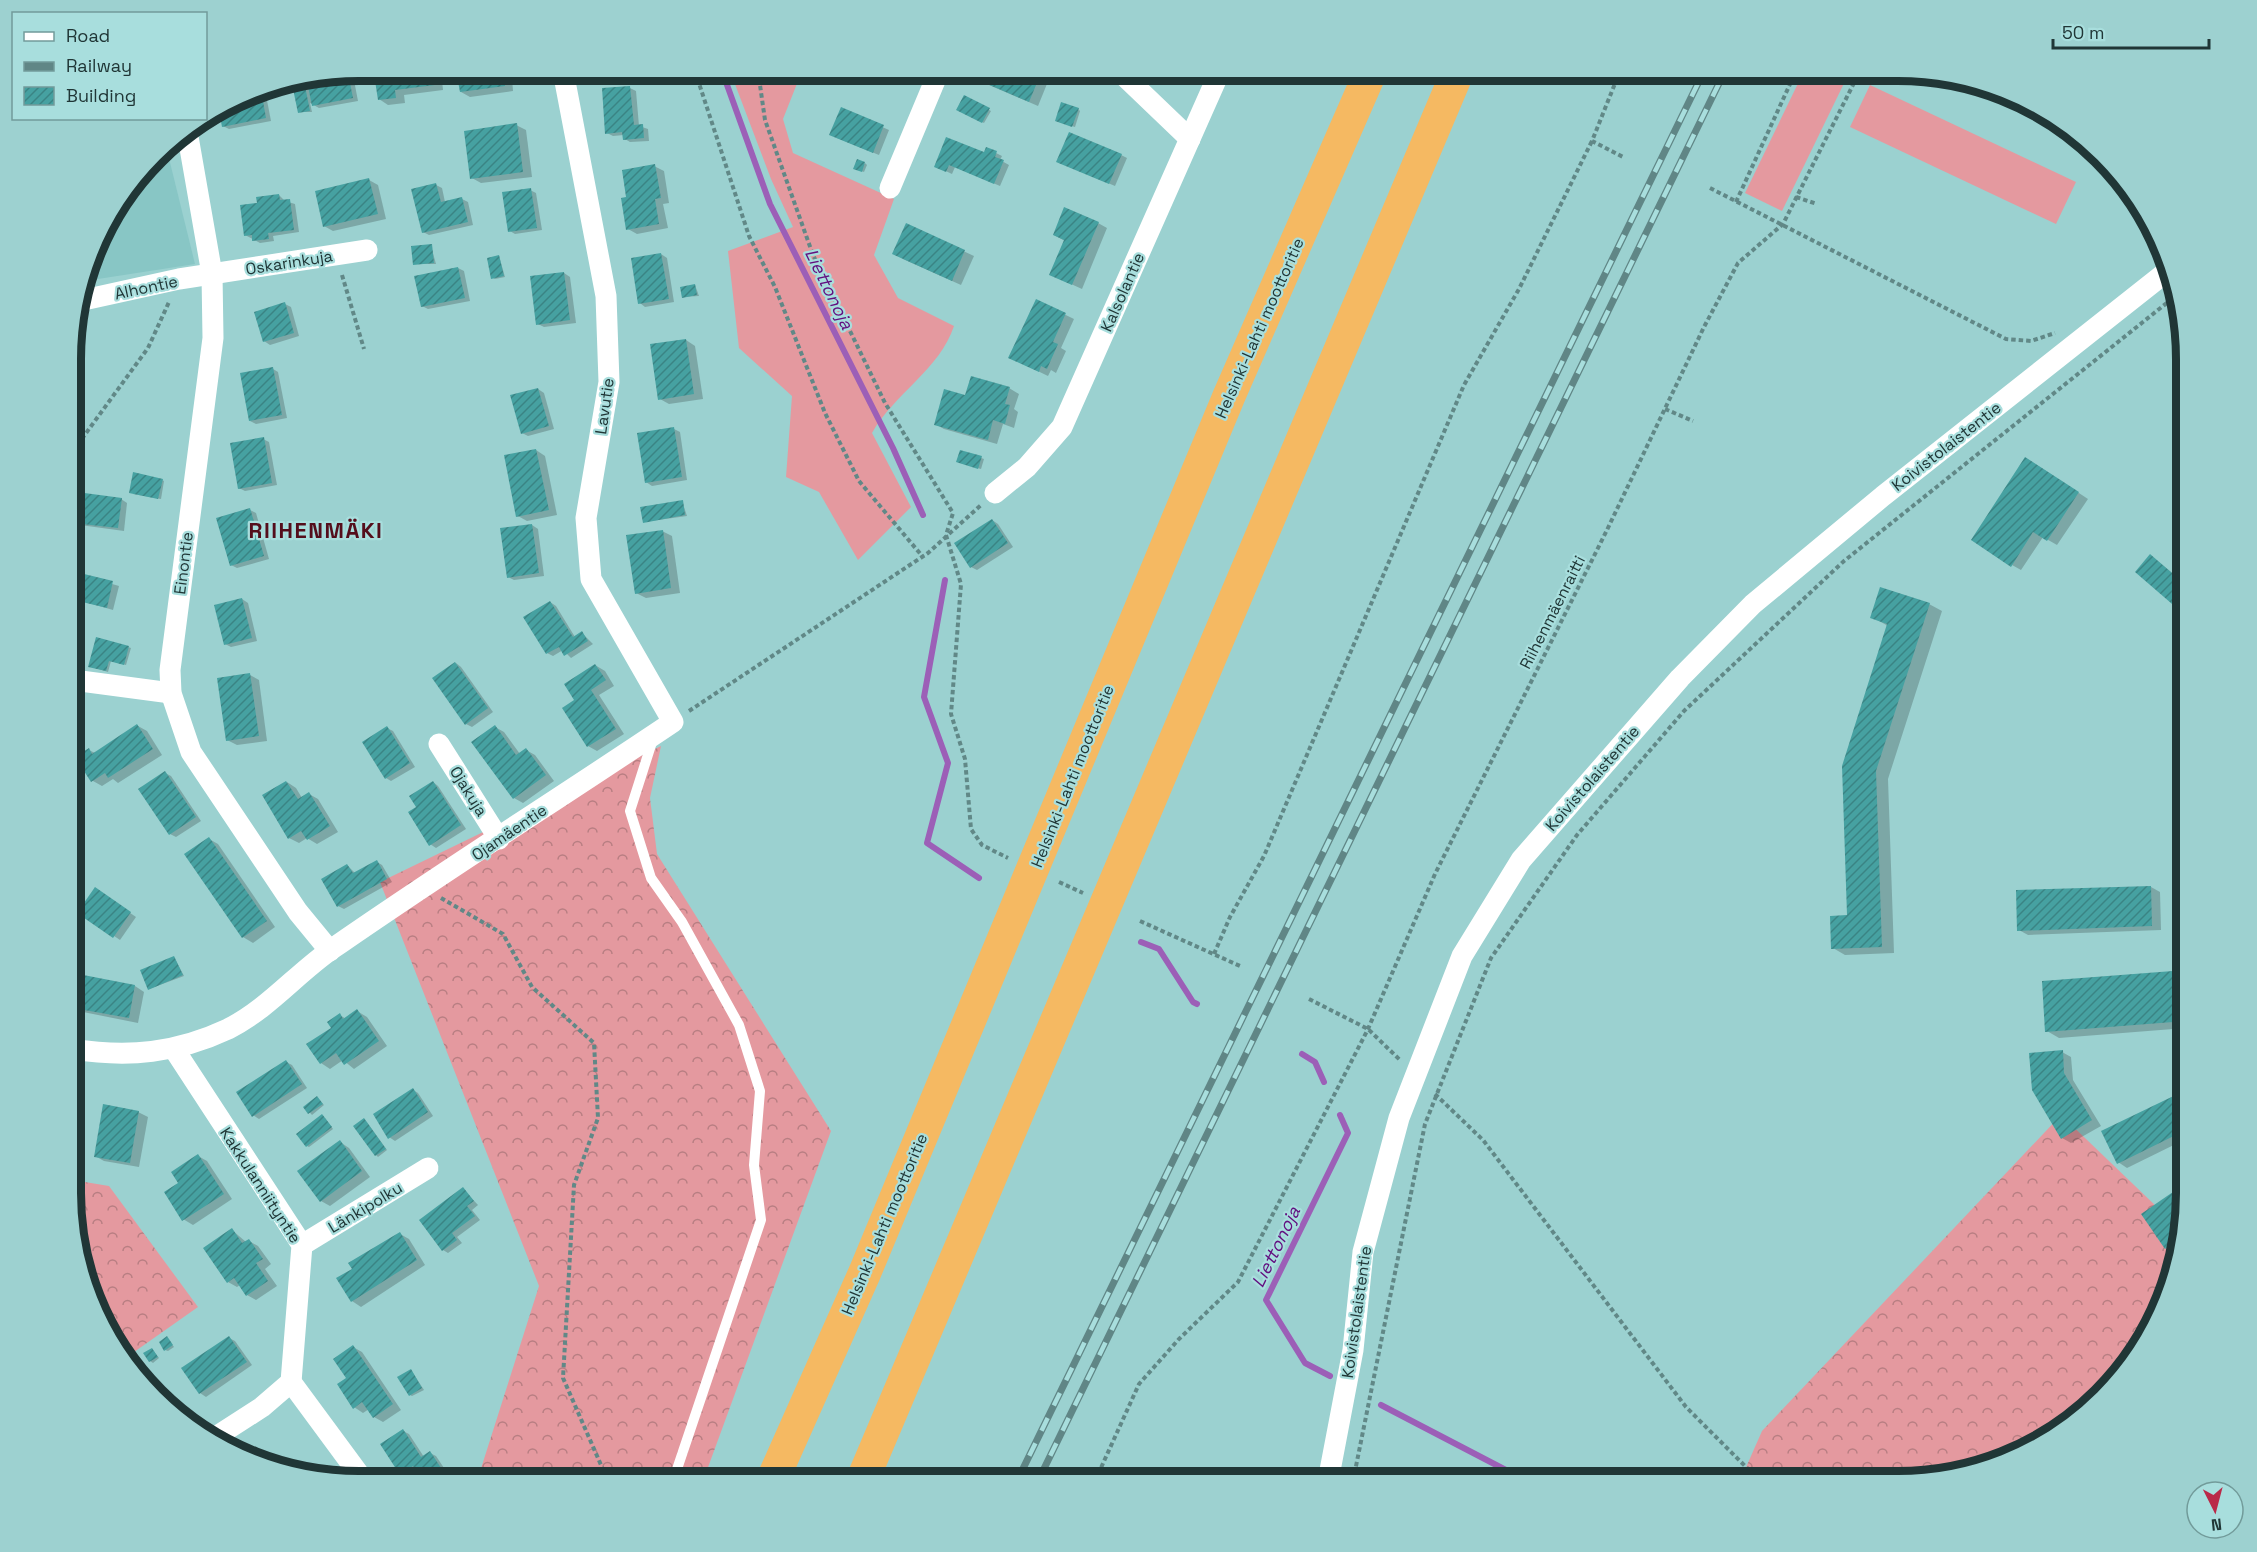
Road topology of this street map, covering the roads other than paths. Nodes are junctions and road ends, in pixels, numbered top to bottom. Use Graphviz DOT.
graph roads {
  1 [pos="565,81"];
  2 [pos="935,81"];
  3 [pos="1129,81"];
  4 [pos="1216,81"];
  5 [pos="1367,81"];
  6 [pos="1454,81"];
  7 [pos="188,139"];
  8 [pos="1190,139"];
  9 [pos="890,188"];
  10 [pos="367,250"];
  11 [pos="212,274"];
  12 [pos="2163,275"];
  13 [pos="87,300"];
  14 [pos="994,493"];
  15 [pos="81,681"];
  16 [pos="171,693"];
  17 [pos="673,722"];
  18 [pos="654,735"];
  19 [pos="439,744"];
  20 [pos="499,838"];
  21 [pos="330,951"];
  22 [pos="174,1049"];
  23 [pos="81,1050"];
  24 [pos="428,1168"];
  25 [pos="302,1245"];
  26 [pos="291,1382"];
  27 [pos="220,1434"];
  28 [pos="357,1471"];
  29 [pos="676,1471"];
  30 [pos="776,1471"];
  31 [pos="866,1471"];
  32 [pos="1330,1471"];
  1 -- 17 [label="street, Lavutie"];
  2 -- 9 [label="street"];
  3 -- 8 [label="street"];
  4 -- 8 [label="street, Kalsolantie"];
  5 -- 30 [label="highway, Helsinki-Lahti moottoritie"];
  6 -- 31 [label="highway"];
  7 -- 11 [label="street, Einontie"];
  8 -- 14 [label="street, Kalsolantie"];
  10 -- 11 [label="street, Oskarinkuja"];
  11 -- 13 [label="street, Alhontie"];
  11 -- 16 [label="street, Einontie"];
  12 -- 32 [label="street, Koivistolaistentie"];
  15 -- 16 [label="street"];
  16 -- 21 [label="street, Einontie"];
  17 -- 18 [label="street, Ojamäentie"];
  18 -- 20 [label="street, Ojamäentie"];
  18 -- 29 [label="lane"];
  19 -- 20 [label="street, Ojakuja"];
  20 -- 21 [label="street, Ojamäentie"];
  21 -- 22 [label="street, Ojamäentie"];
  22 -- 23 [label="street, Ojamäentie"];
  22 -- 25 [label="street, Kakkulanniityntie"];
  24 -- 25 [label="street, Länkipolku"];
  25 -- 26 [label="street, Kakkulanniityntie"];
  26 -- 27 [label="street"];
  26 -- 28 [label="street"];
}
